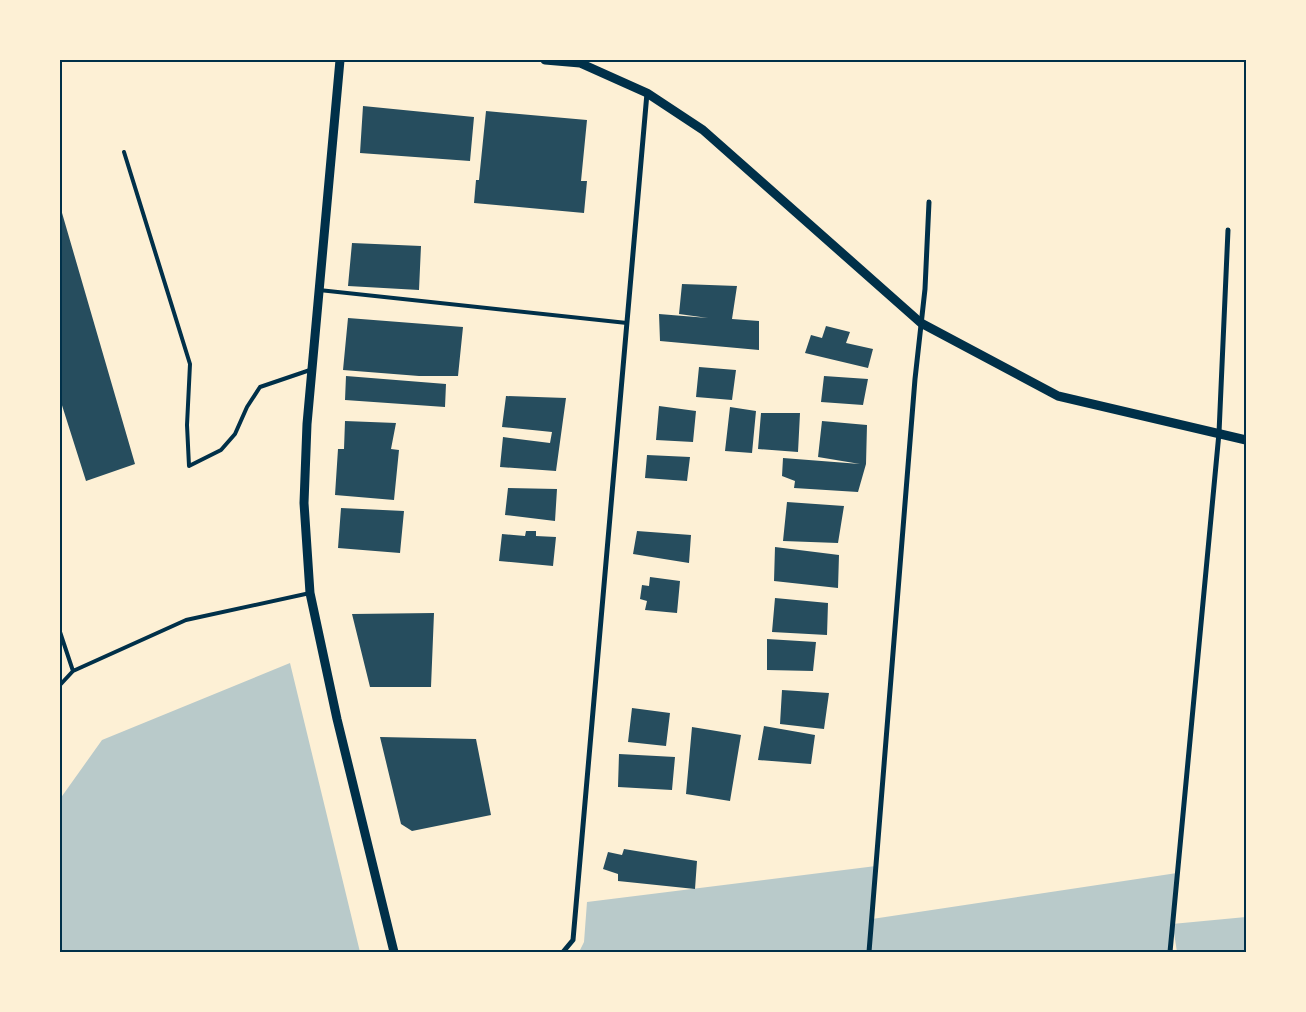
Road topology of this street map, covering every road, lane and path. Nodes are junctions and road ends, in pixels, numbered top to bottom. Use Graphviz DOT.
graph roads {
  1 [pos="340,60"];
  2 [pos="544,60"];
  3 [pos="647,93"];
  4 [pos="124,152"];
  5 [pos="929,202"];
  6 [pos="1228,230"];
  7 [pos="319,290"];
  8 [pos="627,323"];
  9 [pos="922,323"];
  10 [pos="312,370"];
  11 [pos="1219,433"];
  12 [pos="1246,440"];
  13 [pos="310,593"];
  14 [pos="60,632"];
  15 [pos="73,672"];
  16 [pos="60,685"];
  17 [pos="394,952"];
  18 [pos="563,952"];
  19 [pos="869,952"];
  20 [pos="1170,952"];
  1 -- 7 [label="street"];
  2 -- 3 [label="street"];
  3 -- 8 [label="street"];
  3 -- 9 [label="street"];
  4 -- 10 [label="lane"];
  5 -- 9 [label="street"];
  6 -- 11 [label="street"];
  7 -- 8 [label="lane"];
  7 -- 10 [label="street"];
  8 -- 18 [label="street"];
  9 -- 11 [label="street"];
  9 -- 19 [label="street"];
  10 -- 13 [label="street"];
  11 -- 12 [label="street"];
  11 -- 20 [label="street"];
  13 -- 15 [label="lane"];
  13 -- 17 [label="street"];
  14 -- 15 [label="lane"];
  15 -- 16 [label="lane"];
}
